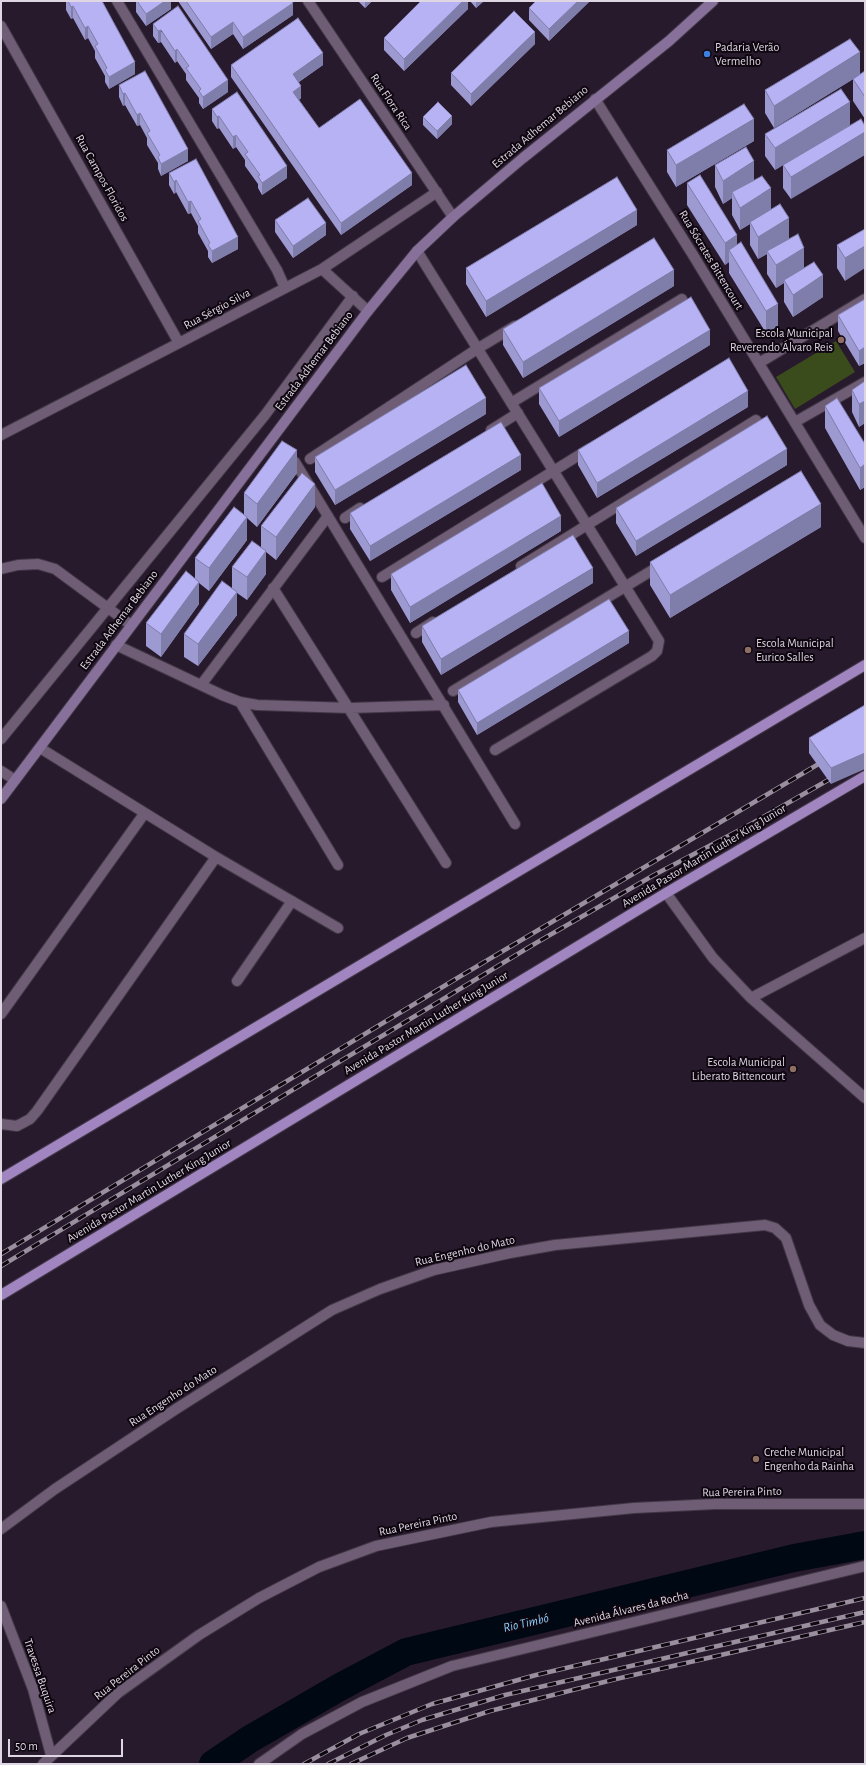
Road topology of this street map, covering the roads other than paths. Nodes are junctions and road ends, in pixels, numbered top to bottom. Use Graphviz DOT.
graph roads {
  1 [pos="117,1"];
  2 [pos="308,1"];
  3 [pos="714,1"];
  4 [pos="1,26"];
  5 [pos="595,99"];
  6 [pos="437,192"];
  7 [pos="453,217"];
  8 [pos="417,251"];
  9 [pos="322,269"];
  10 [pos="285,288"];
  11 [pos="353,296"];
  12 [pos="682,299"];
  13 [pos="865,299"];
  14 [pos="368,311"];
  15 [pos="525,320"];
  16 [pos="179,343"];
  17 [pos="477,349"];
  18 [pos="759,363"];
  19 [pos="865,382"];
  20 [pos="511,403"];
  21 [pos="518,413"];
  22 [pos="756,420"];
  23 [pos="795,422"];
  24 [pos="485,433"];
  25 [pos="1,435"];
  26 [pos="594,445"];
  27 [pos="310,459"];
  28 [pos="296,462"];
  29 [pos="554,470"];
  30 [pos="372,502"];
  31 [pos="328,516"];
  32 [pos="345,518"];
  33 [pos="588,524"];
  34 [pos="865,538"];
  35 [pos="667,561"];
  36 [pos="1,569"];
  37 [pos="515,570"];
  38 [pos="382,577"];
  39 [pos="627,586"];
  40 [pos="273,588"];
  41 [pos="107,607"];
  42 [pos="442,616"];
  43 [pos="131,625"];
  44 [pos="416,633"];
  45 [pos="116,645"];
  46 [pos="865,665"];
  47 [pos="201,685"];
  48 [pos="453,691"];
  49 [pos="240,702"];
  50 [pos="444,705"];
  51 [pos="350,708"];
  52 [pos="1,739"];
  53 [pos="40,748"];
  54 [pos="495,750"];
  55 [pos="1,771"];
  56 [pos="865,776"];
  57 [pos="16,780"];
  58 [pos="1,799"];
  59 [pos="144,814"];
  60 [pos="515,824"];
  61 [pos="216,857"];
  62 [pos="446,863"];
  63 [pos="338,865"];
  64 [pos="666,893"];
  65 [pos="292,901"];
  66 [pos="338,928"];
  67 [pos="865,938"];
  68 [pos="237,981"];
  69 [pos="751,998"];
  70 [pos="1,1014"];
  71 [pos="865,1098"];
  72 [pos="1,1124"];
  73 [pos="1,1179"];
  74 [pos="1,1295"];
  75 [pos="865,1343"];
  76 [pos="865,1504"];
  77 [pos="1,1529"];
  78 [pos="865,1566"];
  79 [pos="1,1606"];
  80 [pos="51,1755"];
  81 [pos="43,1764"];
  82 [pos="259,1764"];
  1 -- 10 [label="street"];
  2 -- 6 [label="street, Rua Flora Rica"];
  3 -- 5 [label="main road, Estrada Adhemar Bebiano"];
  4 -- 16 [label="street, Rua Campos Floridos"];
  5 -- 7 [label="main road, Estrada Adhemar Bebiano"];
  5 -- 18 [label="street, Rua Sócrates Bittencourt"];
  6 -- 7 [label="street, Rua Flora Rica"];
  6 -- 9 [label="street, Rua Sérgio Silva"];
  7 -- 8 [label="main road, Estrada Adhemar Bebiano"];
  8 -- 14 [label="main road, Estrada Adhemar Bebiano"];
  8 -- 17 [label="street"];
  9 -- 10 [label="street, Rua Sérgio Silva"];
  9 -- 11 [label="street"];
  10 -- 16 [label="street, Rua Sérgio Silva"];
  11 -- 14 [label="street"];
  11 -- 41 [label="street, Estrada Adhemar Bebiano"];
  12 -- 20 [label="street"];
  13 -- 18 [label="street"];
  14 -- 43 [label="main road, Estrada Adhemar Bebiano"];
  15 -- 17 [label="street"];
  16 -- 25 [label="street, Rua Sérgio Silva"];
  17 -- 20 [label="street"];
  17 -- 27 [label="street"];
  18 -- 23 [label="street, Rua Sócrates Bittencourt"];
  19 -- 23 [label="street"];
  20 -- 21 [label="street"];
  21 -- 24 [label="street"];
  21 -- 29 [label="street"];
  22 -- 33 [label="street"];
  23 -- 34 [label="street, Rua Sócrates Bittencourt"];
  26 -- 29 [label="street"];
  28 -- 31 [label="street"];
  29 -- 33 [label="street"];
  29 -- 38 [label="street"];
  30 -- 32 [label="street"];
  31 -- 40 [label="street"];
  31 -- 50 [label="street"];
  33 -- 37 [label="street"];
  33 -- 39 [label="street"];
  35 -- 39 [label="street"];
  36 -- 41 [label="street"];
  39 -- 48 [label="street"];
  39 -- 54 [label="street"];
  40 -- 47 [label="street"];
  40 -- 51 [label="street"];
  41 -- 43 [label="street"];
  41 -- 52 [label="street, Estrada Adhemar Bebiano"];
  42 -- 44 [label="street"];
  43 -- 45 [label="main road, Estrada Adhemar Bebiano"];
  45 -- 47 [label="street"];
  45 -- 53 [label="main road, Estrada Adhemar Bebiano"];
  46 -- 73 [label="main road"];
  47 -- 49 [label="street"];
  49 -- 51 [label="street"];
  49 -- 63 [label="street"];
  50 -- 51 [label="street"];
  50 -- 60 [label="street"];
  51 -- 62 [label="street"];
  53 -- 57 [label="main road, Estrada Adhemar Bebiano"];
  53 -- 59 [label="street"];
  55 -- 57 [label="street"];
  56 -- 64 [label="main road, Avenida Pastor Martin Luther King Junior"];
  57 -- 58 [label="main road, Estrada Adhemar Bebiano"];
  59 -- 61 [label="street"];
  59 -- 70 [label="street"];
  61 -- 65 [label="street"];
  61 -- 72 [label="street"];
  64 -- 69 [label="street"];
  64 -- 74 [label="main road, Avenida Pastor Martin Luther King Junior"];
  65 -- 66 [label="street"];
  65 -- 68 [label="street"];
  67 -- 69 [label="street"];
  69 -- 71 [label="street"];
  75 -- 77 [label="street, Rua Engenho do Mato"];
  76 -- 80 [label="street, Rua Pereira Pinto"];
  78 -- 82 [label="street, Avenida Álvares da Rocha"];
  79 -- 80 [label="street, Travessa Buquira"];
  80 -- 81 [label="street, Rua Pereira Pinto"];
}
